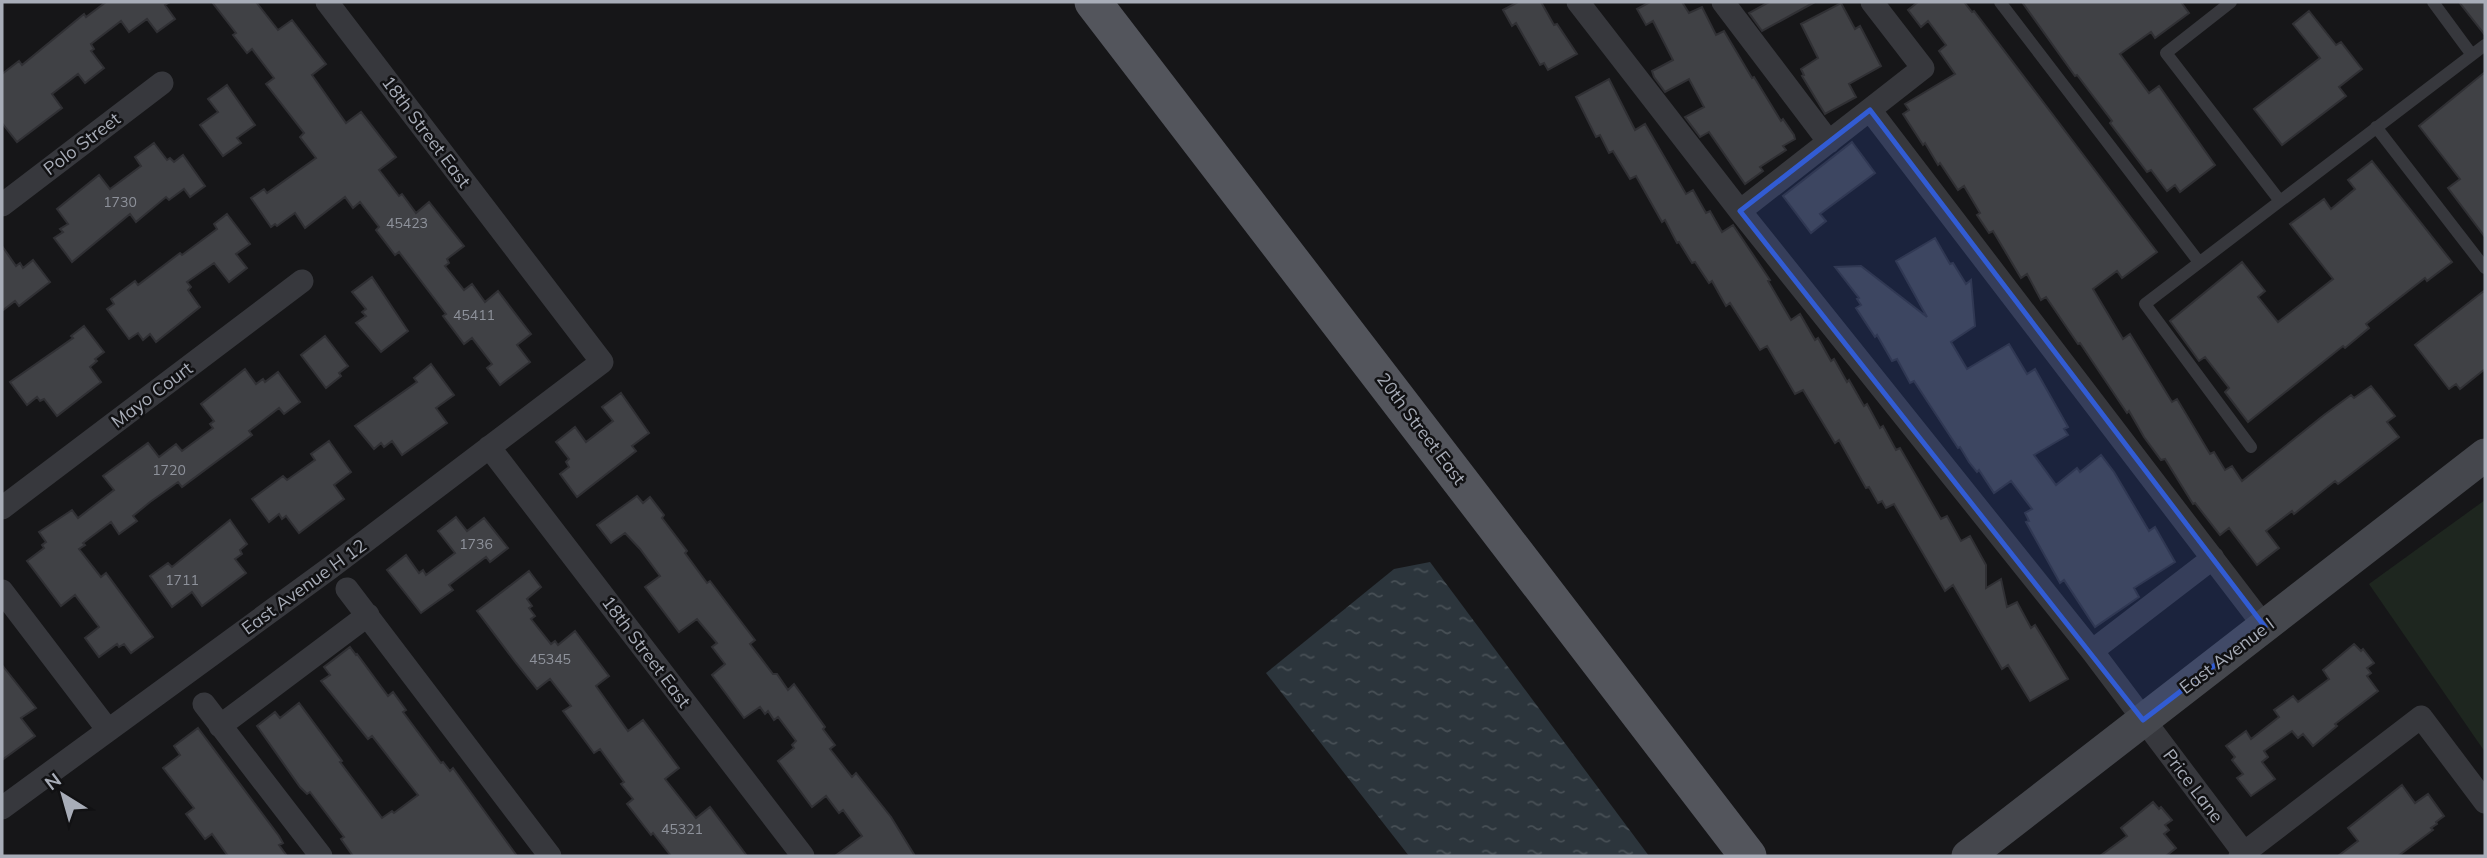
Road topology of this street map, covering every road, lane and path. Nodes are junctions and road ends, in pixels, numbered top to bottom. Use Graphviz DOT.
graph roads {
  1 [pos="327,2"];
  2 [pos="1093,2"];
  3 [pos="1578,2"];
  4 [pos="1723,2"];
  5 [pos="1872,2"];
  6 [pos="2000,2"];
  7 [pos="2231,2"];
  8 [pos="2432,2"];
  9 [pos="2216,6"];
  10 [pos="2485,45"];
  11 [pos="2472,55"];
  12 [pos="162,83"];
  13 [pos="1870,110"];
  14 [pos="2376,127"];
  15 [pos="1829,142"];
  16 [pos="2280,201"];
  17 [pos="2,205"];
  18 [pos="1740,211"];
  19 [pos="2199,262"];
  20 [pos="2484,268"];
  21 [pos="302,281"];
  22 [pos="602,362"];
  23 [pos="489,447"];
  24 [pos="2251,447"];
  25 [pos="2485,455"];
  26 [pos="2,508"];
  27 [pos="2213,558"];
  28 [pos="347,589"];
  29 [pos="2,591"];
  30 [pos="368,615"];
  31 [pos="2265,627"];
  32 [pos="2092,651"];
  33 [pos="204,704"];
  34 [pos="2143,720"];
  35 [pos="220,726"];
  36 [pos="108,730"];
  37 [pos="2485,802"];
  38 [pos="2,808"];
  39 [pos="2242,854"];
  40 [pos="321,856"];
  41 [pos="550,856"];
  42 [pos="803,856"];
  43 [pos="1748,856"];
  44 [pos="1968,856"];
  1 -- 22 [label="street, 18th Street East"];
  2 -- 43 [label="main road, 20th Street East"];
  3 -- 18 [label="street, Price Lane"];
  4 -- 15 [label="street"];
  5 -- 13 [label="street"];
  6 -- 19 [label="lane"];
  7 -- 9 [label="lane"];
  8 -- 11 [label="lane"];
  9 -- 16 [label="lane"];
  10 -- 11 [label="lane"];
  11 -- 14 [label="lane"];
  12 -- 17 [label="street, Polo Street"];
  13 -- 15 [label="street"];
  13 -- 27 [label="street"];
  14 -- 16 [label="lane"];
  14 -- 20 [label="lane"];
  15 -- 18 [label="street"];
  16 -- 19 [label="lane"];
  18 -- 32 [label="street, Price Lane"];
  19 -- 24 [label="lane"];
  21 -- 26 [label="street, Mayo Court"];
  22 -- 23 [label="street, East Avenue H 12"];
  23 -- 36 [label="street, East Avenue H 12"];
  23 -- 42 [label="street, 18th Street East"];
  25 -- 31 [label="main road, East Avenue I"];
  27 -- 31 [label="street"];
  27 -- 32 [label="street"];
  28 -- 30 [label="street"];
  29 -- 36 [label="street"];
  30 -- 35 [label="street"];
  30 -- 41 [label="street"];
  31 -- 34 [label="main road, East Avenue I"];
  32 -- 34 [label="street, Price Lane"];
  33 -- 35 [label="street"];
  34 -- 39 [label="street, Price Lane"];
  34 -- 44 [label="main road, East Avenue I"];
  35 -- 40 [label="street"];
  36 -- 38 [label="street, East Avenue H 12"];
  37 -- 39 [label="street"];
}
